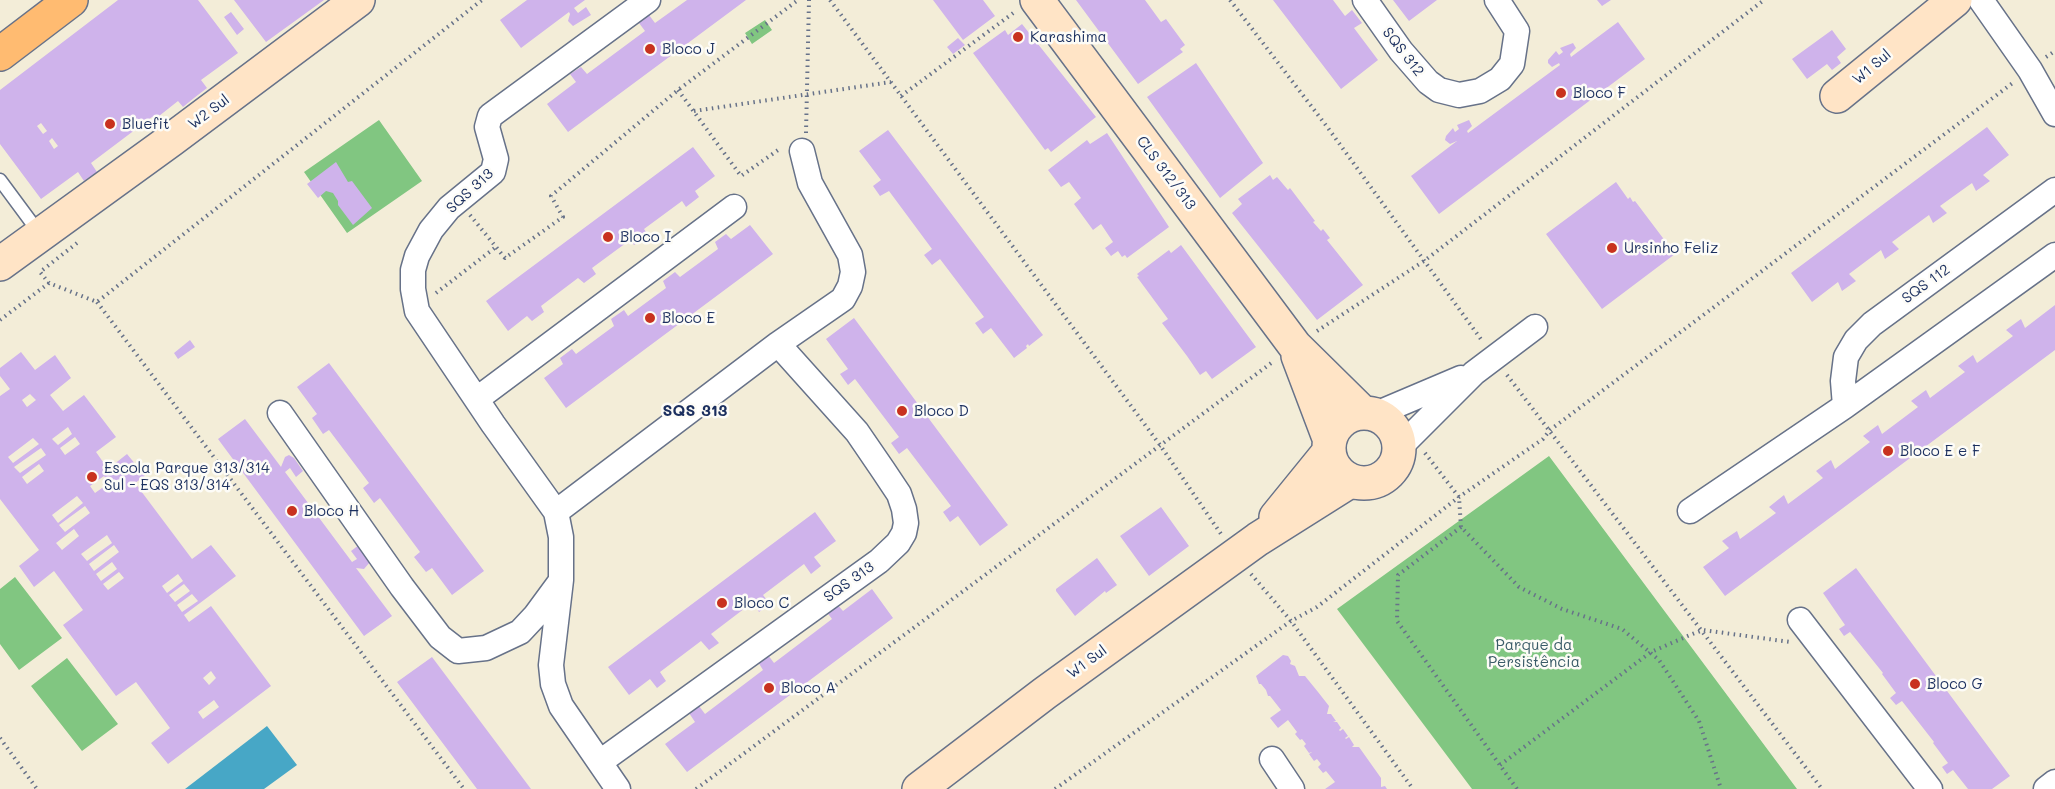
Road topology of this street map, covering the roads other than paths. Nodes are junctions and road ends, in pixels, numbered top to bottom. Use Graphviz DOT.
graph roads {
  1 [pos="71,0"];
  2 [pos="358,0"];
  3 [pos="648,0"];
  4 [pos="1365,0"];
  5 [pos="1497,0"];
  6 [pos="1981,0"];
  7 [pos="1999,0"];
  8 [pos="1933,1"];
  9 [pos="1030,3"];
  10 [pos="2009,39"];
  11 [pos="0,54"];
  12 [pos="1837,96"];
  13 [pos="2055,114"];
  14 [pos="796,144"];
  15 [pos="0,180"];
  16 [pos="2055,190"];
  17 [pos="734,207"];
  18 [pos="40,235"];
  19 [pos="2055,255"];
  20 [pos="0,264"];
  21 [pos="1535,327"];
  22 [pos="778,344"];
  23 [pos="1294,346"];
  24 [pos="1474,373"];
  25 [pos="477,399"];
  26 [pos="1845,406"];
  27 [pos="280,413"];
  28 [pos="1369,413"];
  29 [pos="1405,441"];
  30 [pos="1329,446"];
  31 [pos="1350,481"];
  32 [pos="1690,511"];
  33 [pos="556,512"];
  34 [pos="1247,547"];
  35 [pos="561,580"];
  36 [pos="1800,620"];
  37 [pos="1272,759"];
  38 [pos="600,762"];
  39 [pos="2055,782"];
  40 [pos="618,789"];
  41 [pos="919,789"];
  42 [pos="1292,789"];
  43 [pos="1930,789"];
  44 [pos="2046,789"];
  1 -- 11 [label="main road"];
  2 -- 18 [label="street, W2 Sul"];
  3 -- 25 [label="street, SQS 313"];
  4 -- 5 [label="street, SQS 312"];
  6 -- 10 [label="street"];
  7 -- 10 [label="street"];
  8 -- 12 [label="street, W1 Sul"];
  9 -- 23 [label="street, CLS 312/313"];
  10 -- 13 [label="street"];
  14 -- 22 [label="street"];
  15 -- 18 [label="lane"];
  16 -- 26 [label="street, SQS 112"];
  17 -- 25 [label="street"];
  18 -- 20 [label="street, W2 Sul"];
  19 -- 26 [label="street"];
  21 -- 24 [label="street"];
  22 -- 33 [label="street"];
  22 -- 38 [label="street, SQS 313"];
  23 -- 28 [label="street, CLS 312/313"];
  23 -- 30 [label="street, CLS 312/313"];
  24 -- 28 [label="street"];
  24 -- 29 [label="street"];
  25 -- 33 [label="street, SQS 313"];
  26 -- 32 [label="street"];
  27 -- 35 [label="street"];
  28 -- 29 [label="street"];
  28 -- 30 [label="street"];
  29 -- 31 [label="street"];
  30 -- 31 [label="street"];
  30 -- 34 [label="street, W1 Sul"];
  31 -- 34 [label="street, W1 Sul"];
  33 -- 35 [label="street, SQS 313"];
  34 -- 41 [label="street, W1 Sul"];
  35 -- 38 [label="street, SQS 313"];
  36 -- 43 [label="street"];
  37 -- 42 [label="street"];
  38 -- 40 [label="street, SQS 313"];
  39 -- 44 [label="street"];
}
